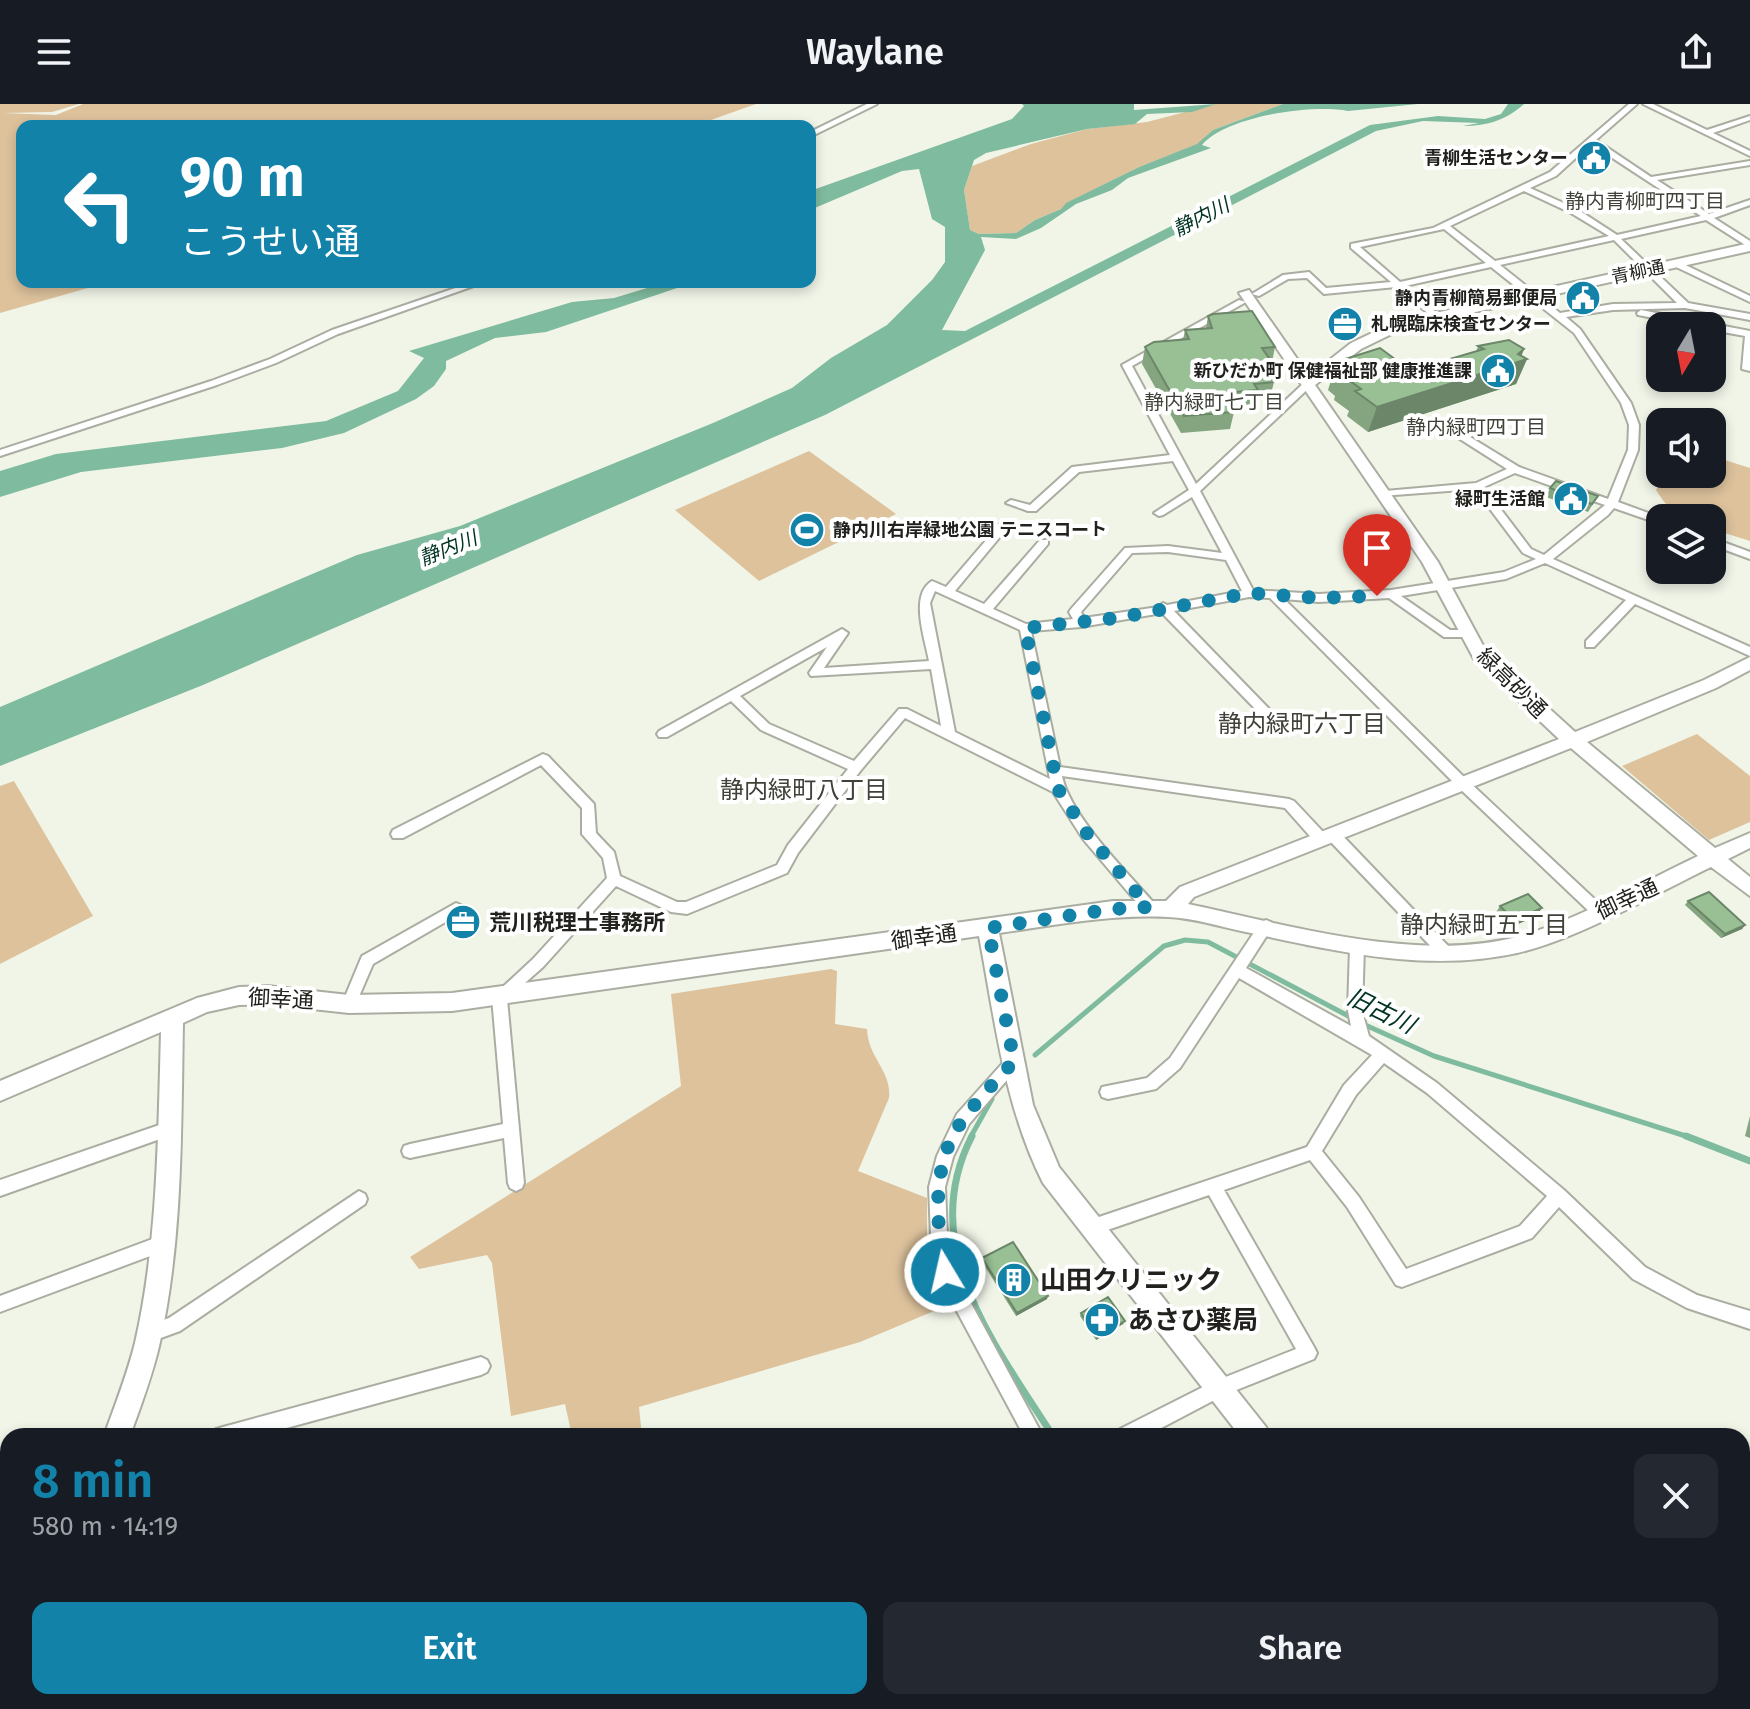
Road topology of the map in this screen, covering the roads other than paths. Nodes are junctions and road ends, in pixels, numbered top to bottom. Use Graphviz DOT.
graph roads {
  1 [pos="873,104"];
  2 [pos="1633,104"];
  3 [pos="1647,104"];
  4 [pos="1750,118"];
  5 [pos="816,132"];
  6 [pos="1706,133"];
  7 [pos="1590,140"];
  8 [pos="1750,154"];
  9 [pos="1750,163"];
  10 [pos="1651,179"];
  11 [pos="1524,188"];
  12 [pos="1750,202"];
  13 [pos="1709,217"];
  14 [pos="1445,226"];
  15 [pos="1614,236"];
  16 [pos="1750,246"];
  17 [pos="1494,264"];
  18 [pos="1677,264"];
  19 [pos="1648,270"];
  20 [pos="1402,284"];
  21 [pos="463,288"];
  22 [pos="1530,295"];
  23 [pos="1247,296"];
  24 [pos="1750,299"];
  25 [pos="1685,305"];
  26 [pos="1613,307"];
  27 [pos="1646,313"];
  28 [pos="1435,316"];
  29 [pos="1558,316"];
  30 [pos="1750,317"];
  31 [pos="1726,329"];
  32 [pos="1750,335"];
  33 [pos="1747,369"];
  34 [pos="1308,384"];
  35 [pos="1441,423"];
  36 [pos="0,453"];
  37 [pos="1177,457"];
  38 [pos="1515,469"];
  39 [pos="1478,486"];
  40 [pos="1194,491"];
  41 [pos="1385,494"];
  42 [pos="1011,503"];
  43 [pos="1612,503"];
  44 [pos="1159,513"];
  45 [pos="1646,516"];
  46 [pos="1004,526"];
  47 [pos="1044,542"];
  48 [pos="1726,547"];
  49 [pos="1750,556"];
  50 [pos="1229,557"];
  51 [pos="1546,559"];
  52 [pos="1442,587"];
  53 [pos="948,592"];
  54 [pos="1249,593"];
  55 [pos="1391,594"];
  56 [pos="1273,595"];
  57 [pos="1633,599"];
  58 [pos="1163,607"];
  59 [pos="986,609"];
  60 [pos="1081,623"];
  61 [pos="1025,628"];
  62 [pos="1466,633"];
  63 [pos="1590,644"];
  64 [pos="1749,662"];
  65 [pos="934,665"];
  66 [pos="733,696"];
  67 [pos="1272,719"];
  68 [pos="663,734"];
  69 [pos="949,735"];
  70 [pos="1573,740"];
  71 [pos="856,767"];
  72 [pos="1057,771"];
  73 [pos="1462,783"];
  74 [pos="1058,789"];
  75 [pos="398,834"];
  76 [pos="1327,837"];
  77 [pos="1750,840"];
  78 [pos="1713,858"];
  79 [pos="614,879"];
  80 [pos="1750,888"];
  81 [pos="1149,907"];
  82 [pos="456,909"];
  83 [pos="1171,909"];
  84 [pos="1599,912"];
  85 [pos="1266,926"];
  86 [pos="988,928"];
  87 [pos="1357,947"];
  88 [pos="1446,953"];
  89 [pos="1241,964"];
  90 [pos="499,997"];
  91 [pos="349,1004"];
  92 [pos="172,1017"];
  93 [pos="1360,1031"];
  94 [pos="1383,1053"];
  95 [pos="1014,1061"];
  96 [pos="0,1091"];
  97 [pos="1108,1092"];
  98 [pos="168,1129"];
  99 [pos="510,1130"];
  100 [pos="410,1151"];
  101 [pos="1313,1152"];
  102 [pos="516,1183"];
  103 [pos="1213,1186"];
  104 [pos="0,1188"];
  105 [pos="1558,1195"];
  106 [pos="359,1199"];
  107 [pos="1090,1228"];
  108 [pos="163,1243"];
  109 [pos="0,1304"];
  110 [pos="1750,1320"];
  111 [pos="150,1333"];
  112 [pos="481,1366"];
  113 [pos="1219,1388"];
  114 [pos="120,1428"];
  115 [pos="252,1428"];
  116 [pos="1030,1428"];
  117 [pos="1142,1428"];
  118 [pos="1251,1428"];
  1 -- 5 [label="street"];
  2 -- 7 [label="street"];
  3 -- 6 [label="street"];
  4 -- 6 [label="street"];
  6 -- 8 [label="street"];
  7 -- 10 [label="street"];
  7 -- 11 [label="street"];
  9 -- 10 [label="street"];
  10 -- 13 [label="street"];
  11 -- 14 [label="street"];
  11 -- 15 [label="street"];
  12 -- 13 [label="street"];
  13 -- 15 [label="street"];
  13 -- 16 [label="street"];
  14 -- 17 [label="street"];
  14 -- 20 [label="street"];
  15 -- 17 [label="street"];
  15 -- 19 [label="street"];
  16 -- 18 [label="street, 青柳通"];
  17 -- 20 [label="street"];
  17 -- 22 [label="street"];
  18 -- 19 [label="street, 青柳通"];
  18 -- 24 [label="street"];
  19 -- 22 [label="street, 青柳通"];
  19 -- 25 [label="street"];
  20 -- 23 [label="street"];
  20 -- 28 [label="street"];
  21 -- 36 [label="street"];
  22 -- 28 [label="street, 青柳通"];
  22 -- 29 [label="street"];
  23 -- 34 [label="street, 緑高砂通"];
  23 -- 37 [label="street"];
  25 -- 26 [label="street"];
  25 -- 30 [label="street"];
  26 -- 27 [label="street"];
  26 -- 29 [label="street"];
  28 -- 34 [label="street, 青柳通"];
  29 -- 43 [label="street"];
  31 -- 32 [label="street"];
  32 -- 33 [label="street"];
  34 -- 40 [label="street"];
  34 -- 41 [label="street, 緑高砂通"];
  35 -- 38 [label="street"];
  37 -- 40 [label="street"];
  37 -- 42 [label="street"];
  38 -- 39 [label="street"];
  38 -- 43 [label="street"];
  39 -- 41 [label="street"];
  39 -- 51 [label="street"];
  40 -- 44 [label="street"];
  40 -- 50 [label="street"];
  41 -- 52 [label="street, 緑高砂通"];
  43 -- 45 [label="street"];
  43 -- 51 [label="street"];
  46 -- 53 [label="street"];
  47 -- 59 [label="street"];
  48 -- 49 [label="street"];
  50 -- 54 [label="street"];
  50 -- 60 [label="street"];
  51 -- 52 [label="street"];
  51 -- 57 [label="street"];
  52 -- 55 [label="street"];
  52 -- 62 [label="street, 緑高砂通"];
  53 -- 59 [label="street"];
  53 -- 65 [label="street"];
  54 -- 56 [label="street"];
  54 -- 58 [label="street"];
  55 -- 56 [label="street"];
  55 -- 62 [label="street"];
  56 -- 73 [label="street"];
  57 -- 63 [label="street"];
  57 -- 64 [label="street"];
  58 -- 60 [label="street"];
  58 -- 67 [label="street"];
  59 -- 61 [label="street"];
  60 -- 61 [label="street"];
  61 -- 72 [label="street"];
  62 -- 70 [label="street, 緑高砂通"];
  64 -- 70 [label="street"];
  65 -- 66 [label="street"];
  65 -- 69 [label="street"];
  66 -- 68 [label="street"];
  66 -- 71 [label="street"];
  69 -- 71 [label="street"];
  69 -- 74 [label="street"];
  70 -- 73 [label="street"];
  70 -- 78 [label="street, 緑高砂通"];
  71 -- 79 [label="street"];
  72 -- 74 [label="street"];
  72 -- 76 [label="street"];
  73 -- 76 [label="street"];
  73 -- 84 [label="street"];
  74 -- 81 [label="street"];
  75 -- 79 [label="street"];
  76 -- 83 [label="street"];
  76 -- 88 [label="street"];
  77 -- 78 [label="street, 御幸通"];
  78 -- 80 [label="street, 緑高砂通"];
  78 -- 84 [label="street, 御幸通"];
  79 -- 90 [label="street"];
  81 -- 83 [label="street, 御幸通"];
  81 -- 86 [label="street, 御幸通"];
  82 -- 91 [label="street"];
  83 -- 85 [label="street, 御幸通"];
  84 -- 88 [label="street, 御幸通"];
  85 -- 87 [label="street, 御幸通"];
  85 -- 89 [label="street"];
  86 -- 90 [label="street, 御幸通"];
  86 -- 95 [label="street"];
  87 -- 88 [label="street, 御幸通"];
  87 -- 93 [label="street"];
  89 -- 93 [label="street"];
  89 -- 97 [label="street"];
  90 -- 91 [label="street, 御幸通"];
  90 -- 99 [label="street"];
  91 -- 92 [label="street, 御幸通"];
  92 -- 96 [label="street, 御幸通"];
  92 -- 98 [label="street"];
  93 -- 94 [label="street"];
  94 -- 101 [label="street"];
  94 -- 105 [label="street"];
  95 -- 107 [label="street"];
  95 -- 116 [label="street"];
  98 -- 104 [label="street"];
  98 -- 108 [label="street"];
  99 -- 100 [label="street"];
  99 -- 102 [label="street"];
  101 -- 103 [label="street"];
  101 -- 105 [label="street"];
  103 -- 107 [label="street"];
  103 -- 113 [label="street"];
  105 -- 110 [label="street"];
  106 -- 111 [label="street"];
  107 -- 113 [label="street"];
  108 -- 109 [label="street"];
  108 -- 111 [label="street"];
  111 -- 114 [label="street"];
  112 -- 115 [label="street"];
  113 -- 117 [label="street"];
  113 -- 118 [label="street"];
}
